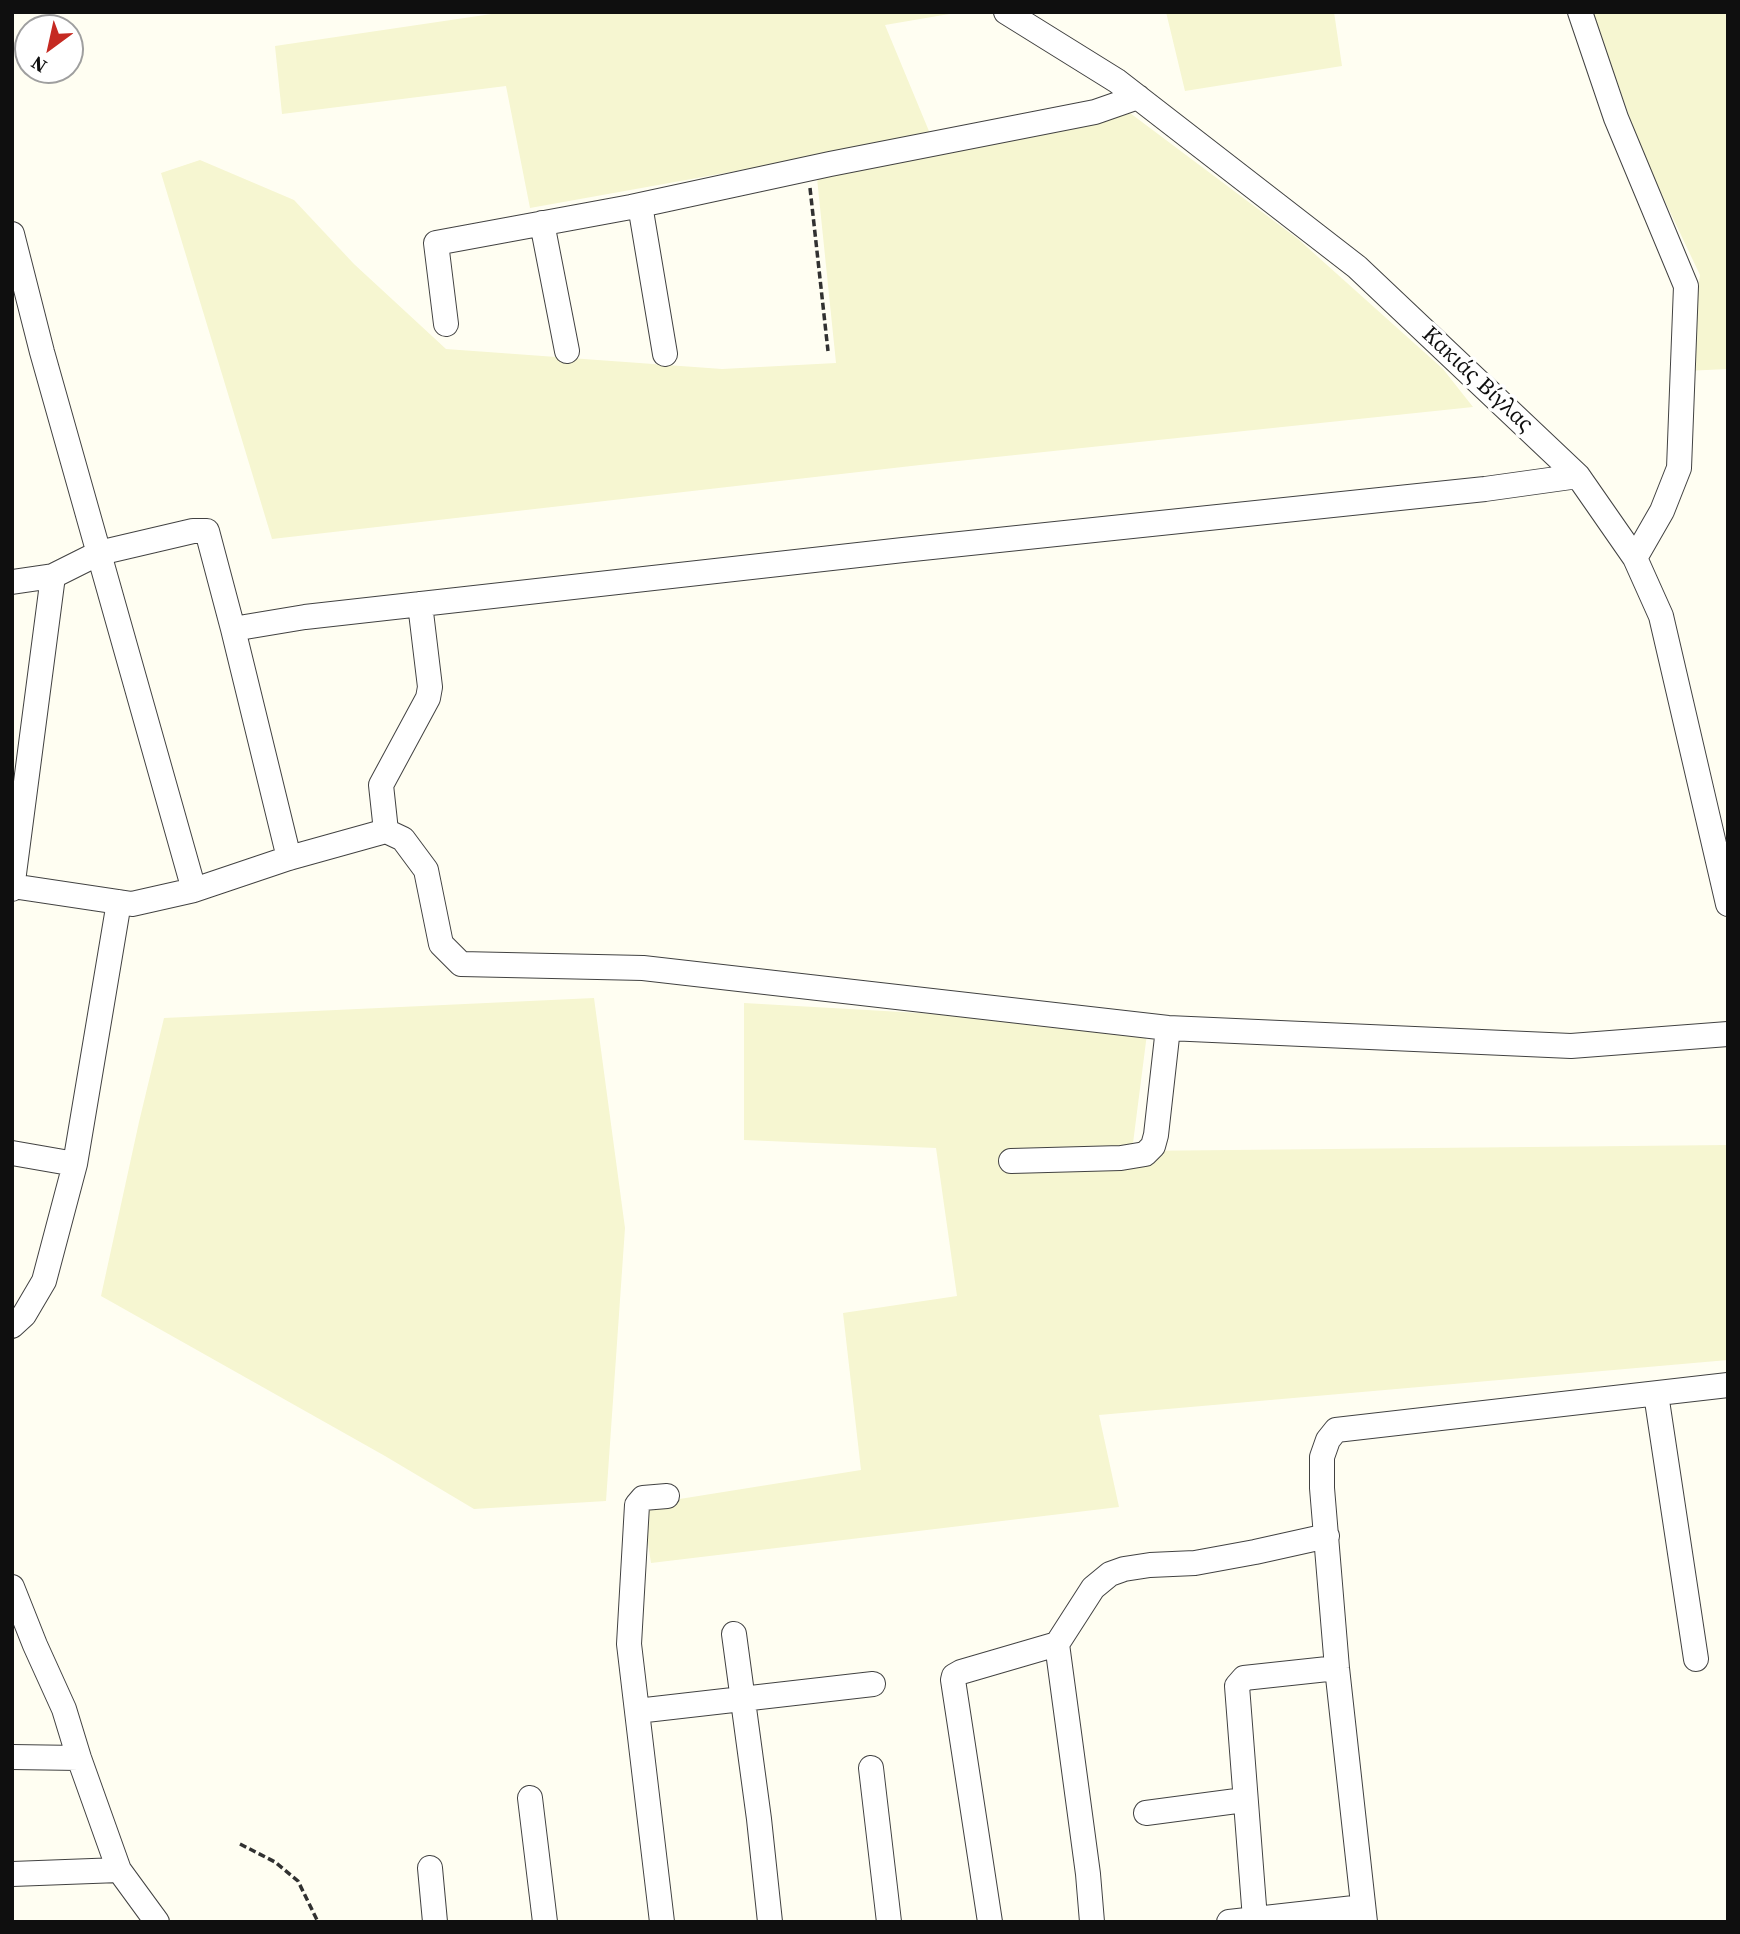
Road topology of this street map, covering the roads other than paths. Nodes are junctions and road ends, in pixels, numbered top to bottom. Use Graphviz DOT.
graph roads {
  1 [pos="1006,12"];
  2 [pos="1580,12"];
  3 [pos="1138,97"];
  4 [pos="640,205"];
  5 [pos="542,223"];
  6 [pos="12,234"];
  7 [pos="446,324"];
  8 [pos="567,351"];
  9 [pos="665,354"];
  10 [pos="1578,476"];
  11 [pos="99,553"];
  12 [pos="1635,558"];
  13 [pos="53,576"];
  14 [pos="12,582"];
  15 [pos="420,604"];
  16 [pos="233,629"];
  17 [pos="386,831"];
  18 [pos="289,858"];
  19 [pos="12,887"];
  20 [pos="194,890"];
  21 [pos="119,902"];
  22 [pos="1728,905"];
  23 [pos="1168,1028"];
  24 [pos="1728,1034"];
  25 [pos="12,1153"];
  26 [pos="1011,1161"];
  27 [pos="75,1164"];
  28 [pos="12,1326"];
  29 [pos="1728,1385"];
  30 [pos="1656,1394"];
  31 [pos="667,1496"];
  32 [pos="1327,1536"];
  33 [pos="12,1587"];
  34 [pos="734,1634"];
  35 [pos="1057,1644"];
  36 [pos="1696,1659"];
  37 [pos="1337,1668"];
  38 [pos="873,1684"];
  39 [pos="743,1698"];
  40 [pos="637,1711"];
  41 [pos="12,1757"];
  42 [pos="79,1758"];
  43 [pos="871,1768"];
  44 [pos="530,1798"];
  45 [pos="1244,1800"];
  46 [pos="1146,1813"];
  47 [pos="429,1868"];
  48 [pos="119,1870"];
  49 [pos="12,1874"];
  50 [pos="1364,1914"];
  51 [pos="1255,1919"];
  52 [pos="158,1922"];
  53 [pos="435,1922"];
  54 [pos="545,1922"];
  55 [pos="662,1922"];
  56 [pos="770,1922"];
  57 [pos="889,1922"];
  58 [pos="990,1922"];
  59 [pos="1092,1922"];
  60 [pos="1229,1922"];
  1 -- 3 [label="street, Κακιάς Βίγλας"];
  2 -- 12 [label="street"];
  3 -- 4 [label="street"];
  3 -- 10 [label="street, Κακιάς Βίγλας"];
  4 -- 5 [label="street"];
  4 -- 9 [label="street"];
  5 -- 7 [label="street"];
  5 -- 8 [label="street"];
  6 -- 11 [label="street"];
  10 -- 12 [label="street, Κακιάς Βίγλας"];
  10 -- 15 [label="street"];
  11 -- 13 [label="street"];
  11 -- 16 [label="street"];
  11 -- 20 [label="street"];
  12 -- 22 [label="street, Κακιάς Βίγλας"];
  13 -- 14 [label="street"];
  13 -- 19 [label="street"];
  15 -- 16 [label="street"];
  15 -- 17 [label="street"];
  16 -- 18 [label="street"];
  17 -- 18 [label="street"];
  17 -- 23 [label="street"];
  18 -- 20 [label="street"];
  19 -- 21 [label="street"];
  20 -- 21 [label="street"];
  21 -- 27 [label="street"];
  23 -- 24 [label="street"];
  23 -- 26 [label="street"];
  25 -- 27 [label="street"];
  27 -- 28 [label="street"];
  29 -- 30 [label="street"];
  30 -- 32 [label="street"];
  30 -- 36 [label="street"];
  31 -- 40 [label="street"];
  32 -- 35 [label="street"];
  32 -- 37 [label="street"];
  33 -- 42 [label="street"];
  34 -- 39 [label="street"];
  35 -- 58 [label="street"];
  35 -- 59 [label="street"];
  37 -- 45 [label="street"];
  37 -- 50 [label="street"];
  38 -- 39 [label="street"];
  39 -- 40 [label="street"];
  39 -- 56 [label="street"];
  40 -- 55 [label="street"];
  41 -- 42 [label="street"];
  42 -- 48 [label="street"];
  43 -- 57 [label="street"];
  44 -- 54 [label="street"];
  45 -- 46 [label="street"];
  45 -- 51 [label="street"];
  47 -- 53 [label="street"];
  48 -- 49 [label="street"];
  48 -- 52 [label="street"];
  50 -- 51 [label="street"];
  51 -- 60 [label="street"];
}
